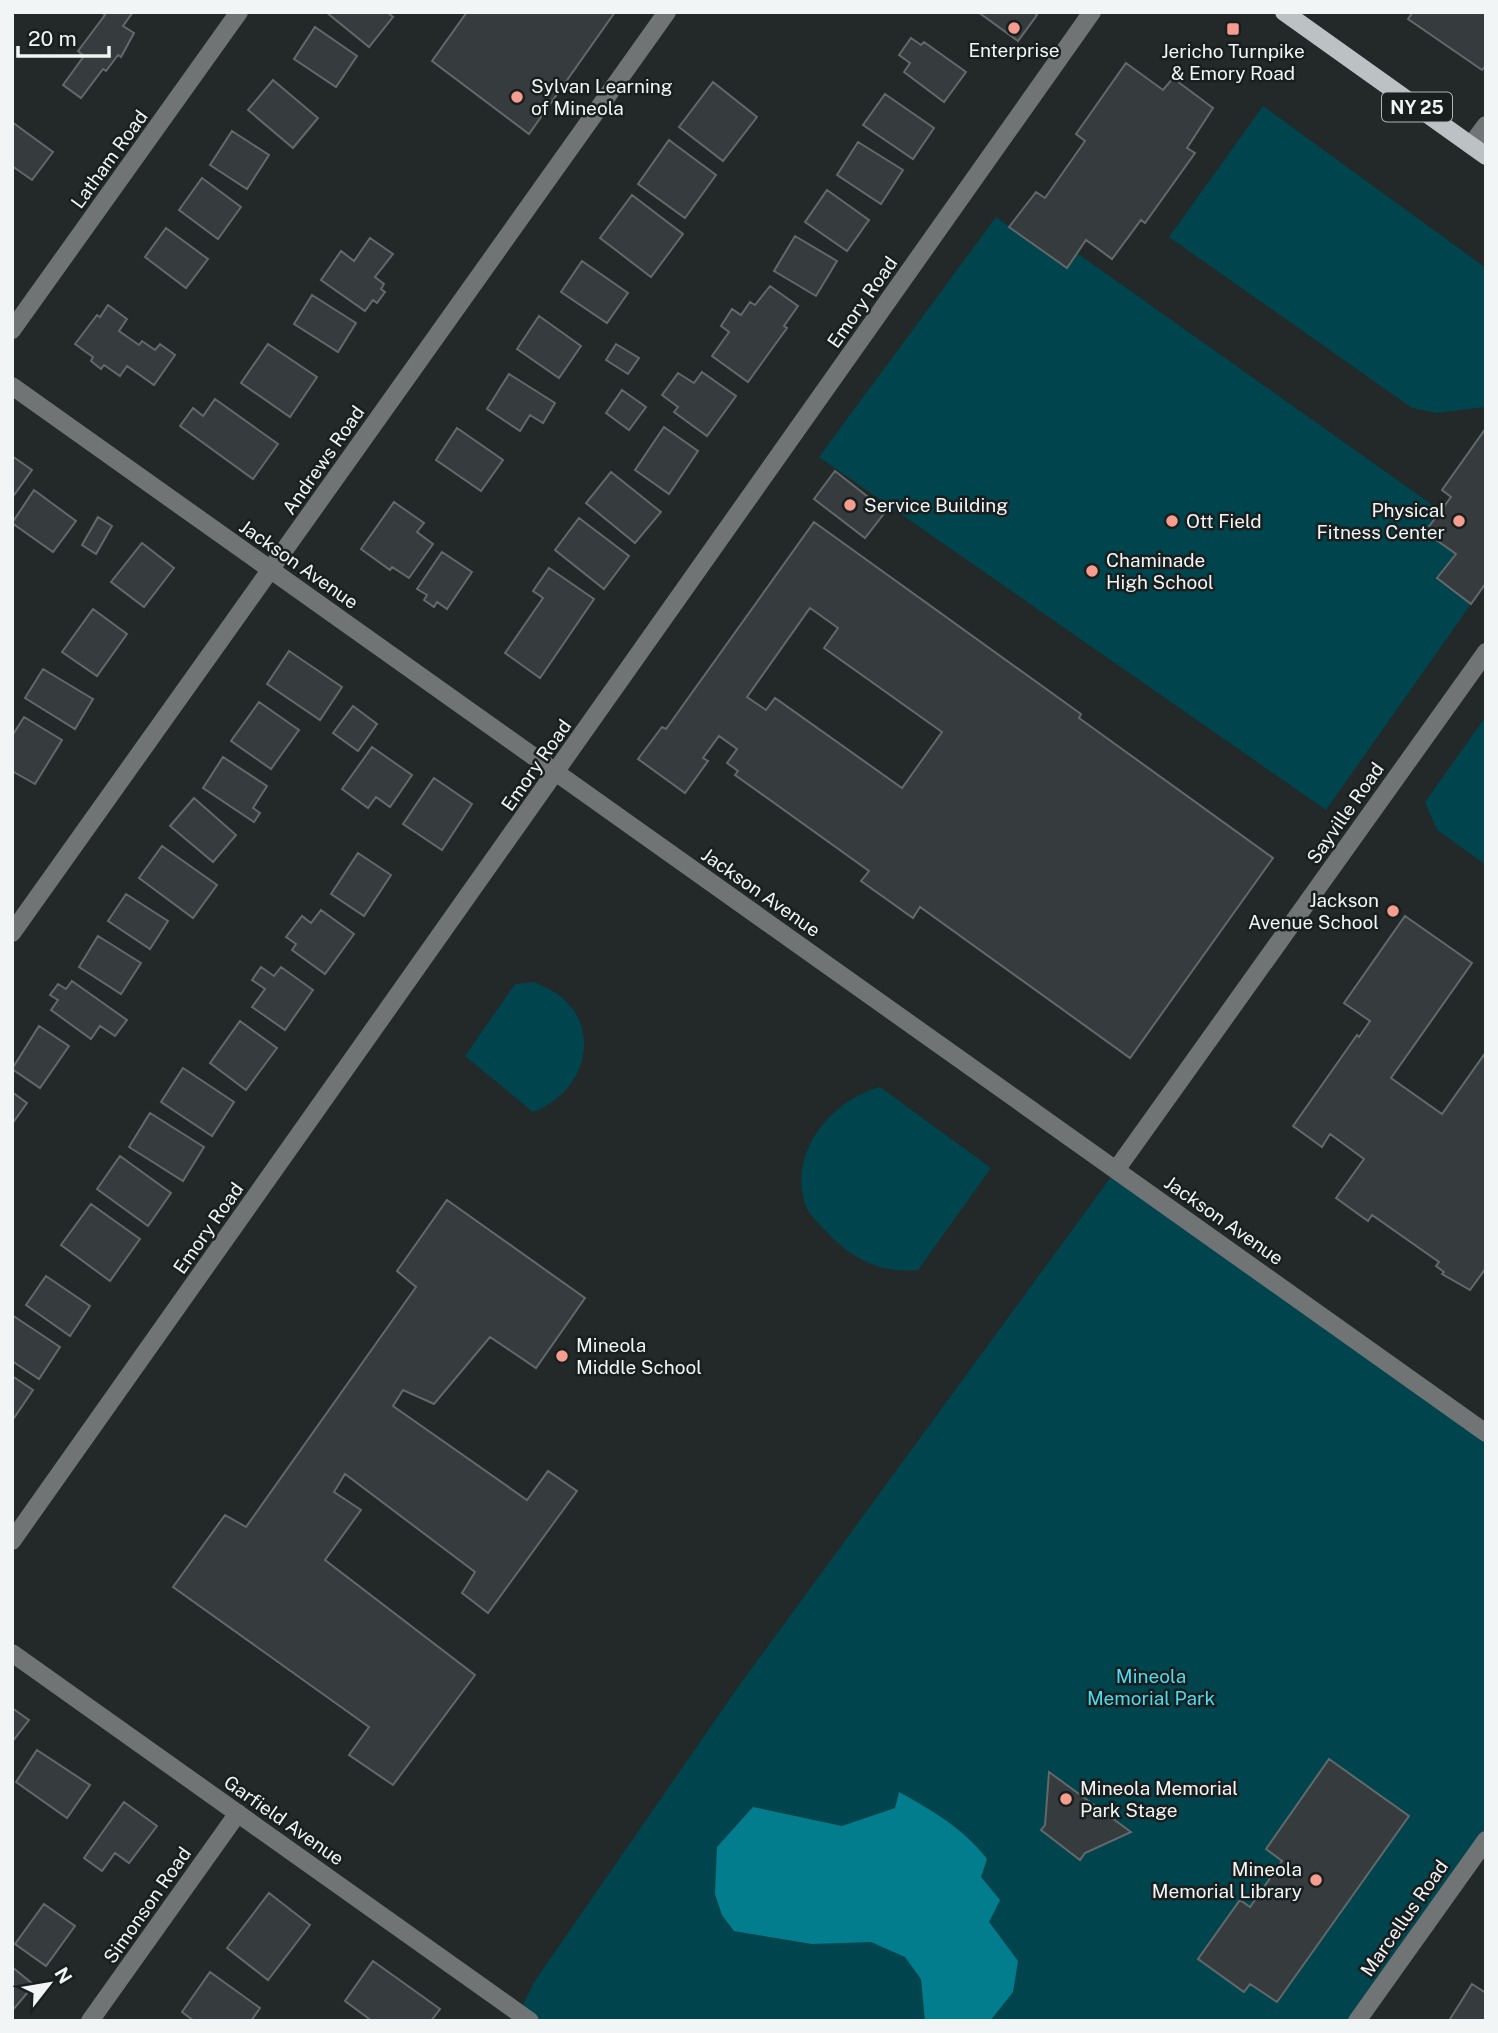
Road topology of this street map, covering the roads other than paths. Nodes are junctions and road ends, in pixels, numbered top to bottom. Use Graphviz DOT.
graph roads {
  1 [pos="239,12"];
  2 [pos="667,12"];
  3 [pos="1092,12"];
  4 [pos="1284,12"];
  5 [pos="1486,125"];
  6 [pos="1478,151"];
  7 [pos="12,330"];
  8 [pos="12,386"];
  9 [pos="271,569"];
  10 [pos="1486,652"];
  11 [pos="556,772"];
  12 [pos="12,933"];
  13 [pos="1116,1170"];
  14 [pos="1486,1433"];
  15 [pos="12,1541"];
  16 [pos="12,1653"];
  17 [pos="238,1813"];
  18 [pos="1486,1840"];
  19 [pos="521,2018"];
  20 [pos="90,2021"];
  21 [pos="1357,2021"];
  1 -- 7 [label="street, Latham Road"];
  2 -- 9 [label="street, Andrews Road"];
  3 -- 11 [label="street, Emory Road"];
  4 -- 6 [label="main road, NY 25"];
  5 -- 6 [label="street"];
  8 -- 9 [label="street, Jackson Avenue"];
  9 -- 11 [label="street, Jackson Avenue"];
  9 -- 12 [label="street, Andrews Road"];
  10 -- 13 [label="street, Sayville Road"];
  11 -- 13 [label="street, Jackson Avenue"];
  11 -- 15 [label="street, Emory Road"];
  13 -- 14 [label="street, Jackson Avenue"];
  16 -- 17 [label="street, Garfield Avenue"];
  17 -- 19 [label="street, Garfield Avenue"];
  17 -- 20 [label="street, Simonson Road"];
  18 -- 21 [label="street, Marcellus Road"];
}
